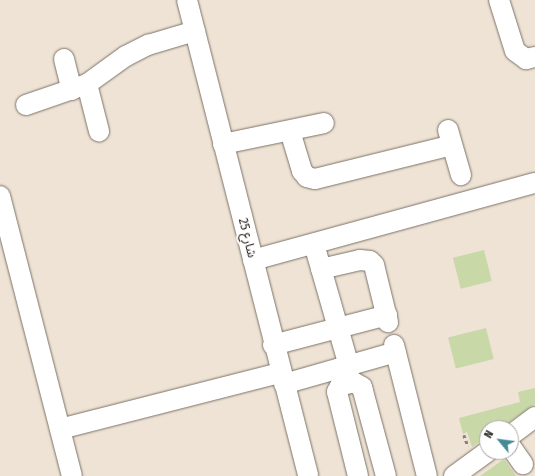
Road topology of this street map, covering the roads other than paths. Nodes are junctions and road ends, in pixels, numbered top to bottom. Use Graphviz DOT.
graph roads {
  1 [pos="186,0"];
  2 [pos="499,0"];
  3 [pos="194,31"];
  4 [pos="535,57"];
  5 [pos="64,59"];
  6 [pos="79,87"];
  7 [pos="26,105"];
  8 [pos="324,123"];
  9 [pos="99,131"];
  10 [pos="290,131"];
  11 [pos="223,144"];
  12 [pos="461,175"];
  13 [pos="535,183"];
  14 [pos="0,196"];
  15 [pos="314,244"];
  16 [pos="253,260"];
  17 [pos="321,269"];
  18 [pos="338,328"];
  19 [pos="273,345"];
  20 [pos="346,372"];
  21 [pos="282,378"];
  22 [pos="535,417"];
  23 [pos="519,428"];
  24 [pos="60,429"];
  25 [pos="479,458"];
  26 [pos="519,458"];
  27 [pos="523,464"];
  28 [pos="72,476"];
  29 [pos="308,476"];
  30 [pos="358,476"];
  31 [pos="386,476"];
  32 [pos="427,476"];
  33 [pos="454,476"];
  1 -- 3 [label="street, شارع 25"];
  2 -- 4 [label="street"];
  3 -- 6 [label="street"];
  3 -- 11 [label="street, شارع 25"];
  5 -- 6 [label="street"];
  6 -- 7 [label="street"];
  6 -- 9 [label="street"];
  8 -- 10 [label="street"];
  10 -- 11 [label="street"];
  10 -- 12 [label="street"];
  11 -- 16 [label="street, شارع 25"];
  13 -- 15 [label="street"];
  14 -- 24 [label="street"];
  15 -- 16 [label="street"];
  15 -- 17 [label="street"];
  16 -- 19 [label="street, شارع 25"];
  17 -- 18 [label="street"];
  17 -- 18 [label="street"];
  18 -- 19 [label="street"];
  18 -- 20 [label="street"];
  19 -- 21 [label="street, شارع 25"];
  20 -- 21 [label="street"];
  20 -- 30 [label="street"];
  20 -- 31 [label="street"];
  20 -- 32 [label="street"];
  21 -- 24 [label="street"];
  21 -- 29 [label="street, شارع 25"];
  22 -- 23 [label="street"];
  24 -- 28 [label="street"];
  25 -- 33 [label="street"];
  26 -- 27 [label="street"];
}
